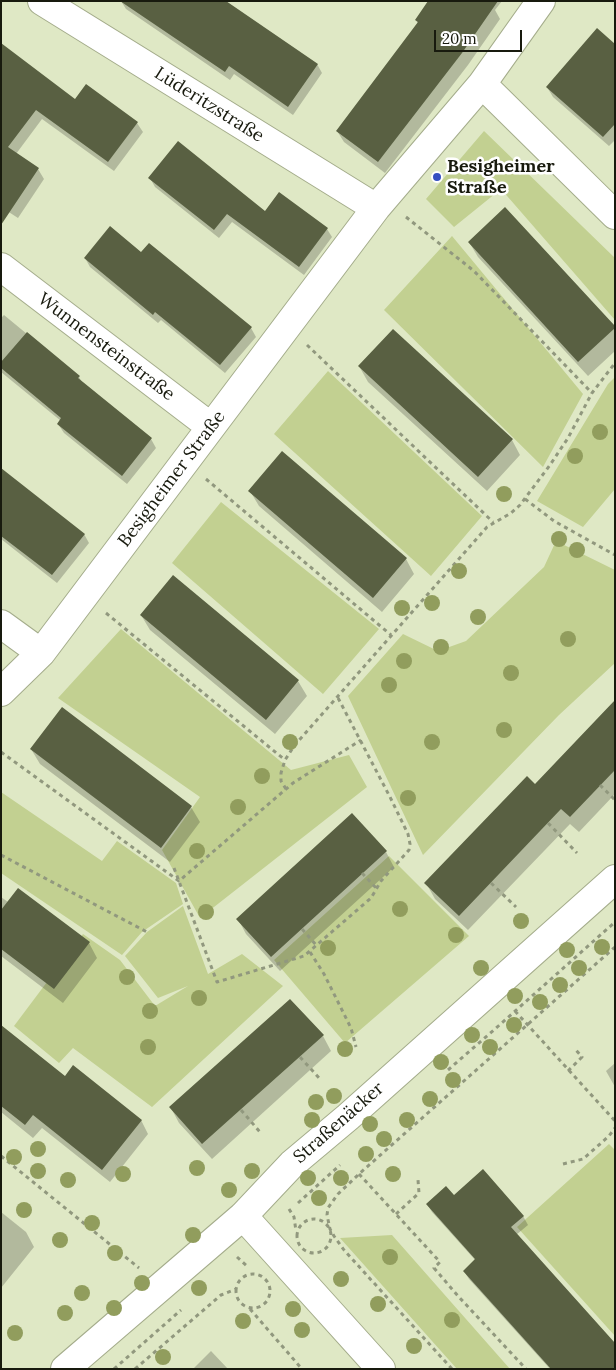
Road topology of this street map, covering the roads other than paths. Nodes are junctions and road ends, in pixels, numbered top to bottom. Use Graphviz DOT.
graph roads {
  1 [pos="42,1"];
  2 [pos="541,1"];
  3 [pos="482,84"];
  4 [pos="380,203"];
  5 [pos="615,216"];
  6 [pos="1,267"];
  7 [pos="211,427"];
  8 [pos="1,624"];
  9 [pos="41,653"];
  10 [pos="1,692"];
  11 [pos="615,879"];
  12 [pos="243,1216"];
  13 [pos="65,1369"];
  14 [pos="381,1369"];
  1 -- 4 [label="street, Lüderitzstraße"];
  2 -- 3 [label="street, Besigheimer Straße"];
  3 -- 4 [label="street, Besigheimer Straße"];
  3 -- 5 [label="street"];
  4 -- 7 [label="street, Besigheimer Straße"];
  6 -- 7 [label="street, Wunnensteinstraße"];
  7 -- 9 [label="street, Besigheimer Straße"];
  8 -- 9 [label="street"];
  9 -- 10 [label="street, Besigheimer Straße"];
  11 -- 12 [label="street, Straßenäcker"];
  12 -- 13 [label="street, Straßenäcker"];
  12 -- 14 [label="street"];
}
